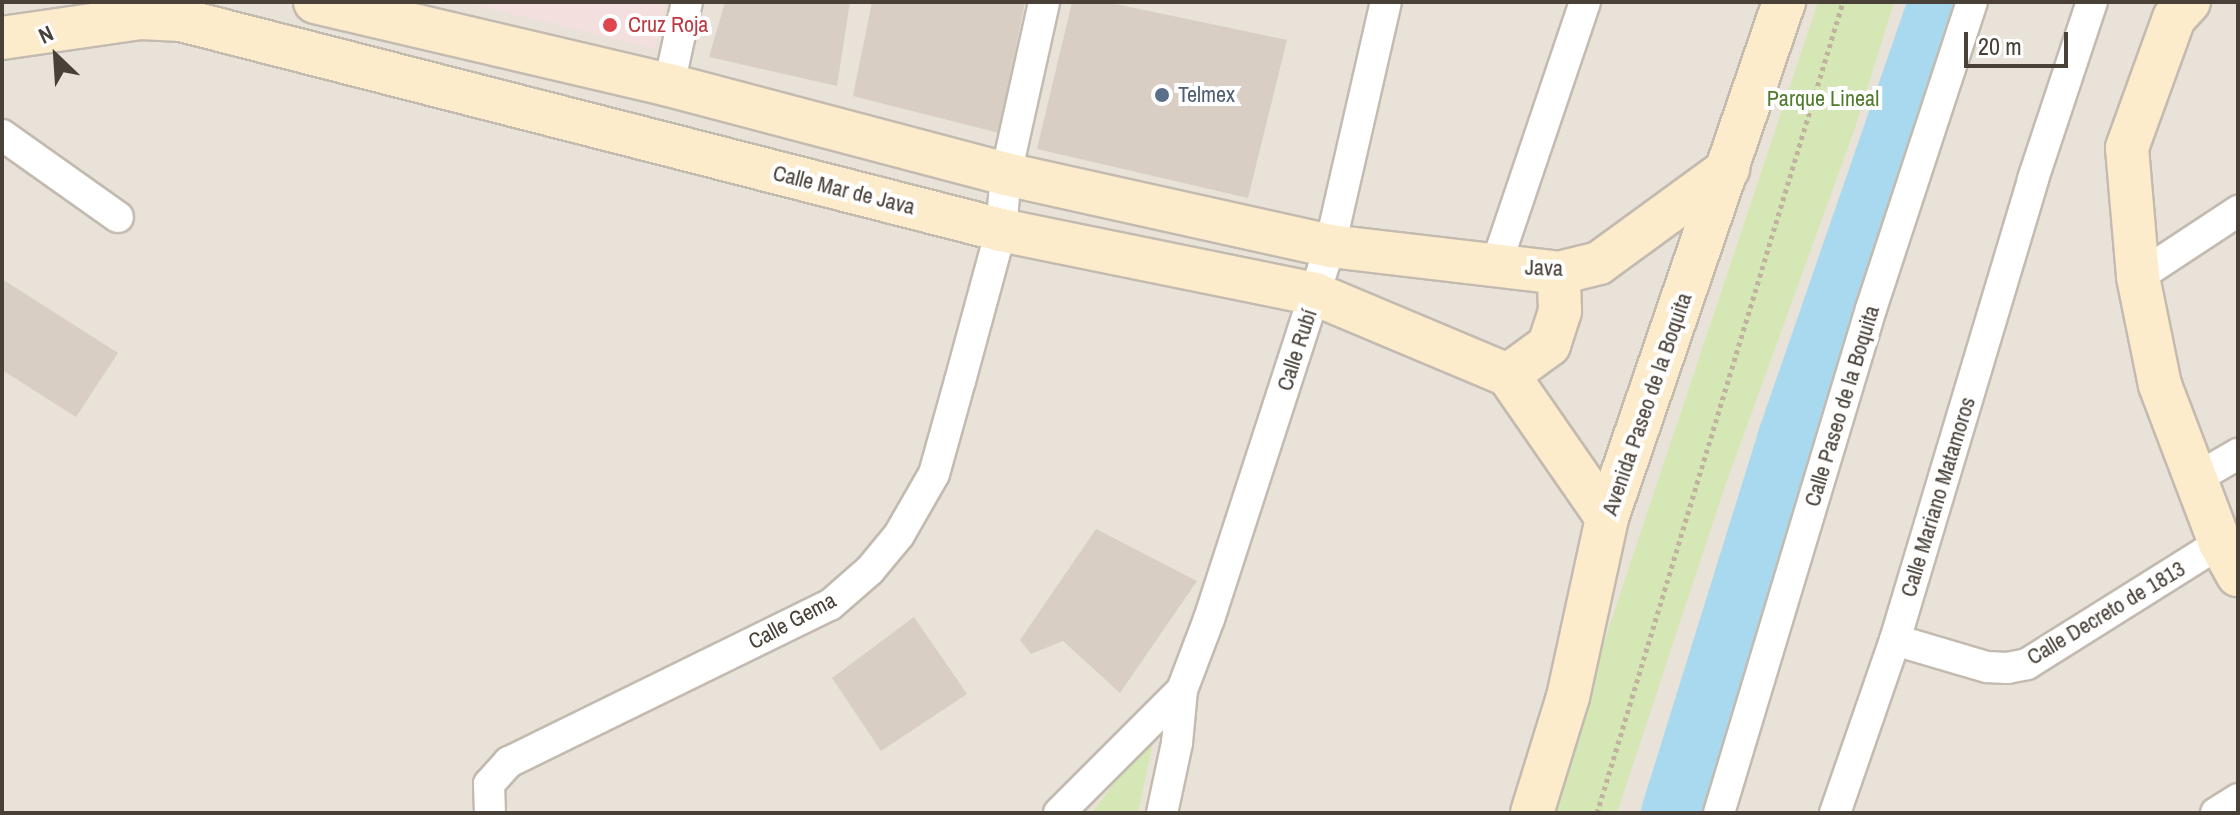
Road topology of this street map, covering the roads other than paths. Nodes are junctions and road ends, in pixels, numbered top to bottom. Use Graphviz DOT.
graph roads {
  1 [pos="687,2"];
  2 [pos="1044,2"];
  3 [pos="1386,2"];
  4 [pos="1585,2"];
  5 [pos="1784,2"];
  6 [pos="1972,2"];
  7 [pos="2092,2"];
  8 [pos="2189,2"];
  9 [pos="324,3"];
  10 [pos="4,34"];
  11 [pos="588,66"];
  12 [pos="669,85"];
  13 [pos="572,120"];
  14 [pos="2,135"];
  15 [pos="1728,169"];
  16 [pos="1006,174"];
  17 [pos="2238,211"];
  18 [pos="118,217"];
  19 [pos="1001,230"];
  20 [pos="1330,246"];
  21 [pos="1496,265"];
  22 [pos="1559,273"];
  23 [pos="2138,277"];
  24 [pos="1315,294"];
  25 [pos="1508,375"];
  26 [pos="2238,454"];
  27 [pos="2195,479"];
  28 [pos="1607,518"];
  29 [pos="2229,559"];
  30 [pos="1895,640"];
  31 [pos="1182,690"];
  32 [pos="2238,799"];
  33 [pos="490,813"];
  34 [pos="1059,813"];
  35 [pos="1162,813"];
  36 [pos="1532,813"];
  37 [pos="1719,813"];
  38 [pos="1835,813"];
  39 [pos="2216,813"];
  1 -- 12 [label="street"];
  2 -- 16 [label="street, Calle Gema"];
  3 -- 20 [label="street, Calle Rubí"];
  4 -- 21 [label="street"];
  5 -- 15 [label="street, Avenida Paseo de la Boquita"];
  6 -- 37 [label="street, Calle Paseo de la Boquita"];
  7 -- 30 [label="street, Calle Mariano Matamoros"];
  8 -- 23 [label="street"];
  9 -- 11 [label="street"];
  10 -- 13 [label="street, Calle Mar de Java"];
  11 -- 12 [label="street"];
  11 -- 13 [label="street"];
  12 -- 16 [label="street"];
  13 -- 19 [label="street, Calle Mar de Java"];
  14 -- 18 [label="street"];
  15 -- 22 [label="street, Java"];
  15 -- 28 [label="street, Avenida Paseo de la Boquita"];
  16 -- 19 [label="street, Calle Gema"];
  16 -- 20 [label="street"];
  17 -- 23 [label="street"];
  19 -- 24 [label="street, Calle Mar de Java"];
  19 -- 33 [label="street, Calle Gema"];
  20 -- 21 [label="street, Java"];
  20 -- 24 [label="street, Calle Rubí"];
  21 -- 22 [label="street, Java"];
  22 -- 25 [label="street"];
  23 -- 27 [label="street"];
  24 -- 25 [label="street, Calle Mar de Java"];
  24 -- 31 [label="street, Calle Rubí"];
  25 -- 28 [label="street"];
  26 -- 27 [label="street"];
  27 -- 29 [label="street"];
  28 -- 36 [label="street, Avenida Paseo de la Boquita"];
  29 -- 30 [label="street, Calle Decreto de 1813"];
  30 -- 38 [label="street, Calle Mariano Matamoros"];
  31 -- 34 [label="street, Calle Rubí"];
  31 -- 35 [label="street, Calle Rubí"];
  32 -- 39 [label="street"];
}
